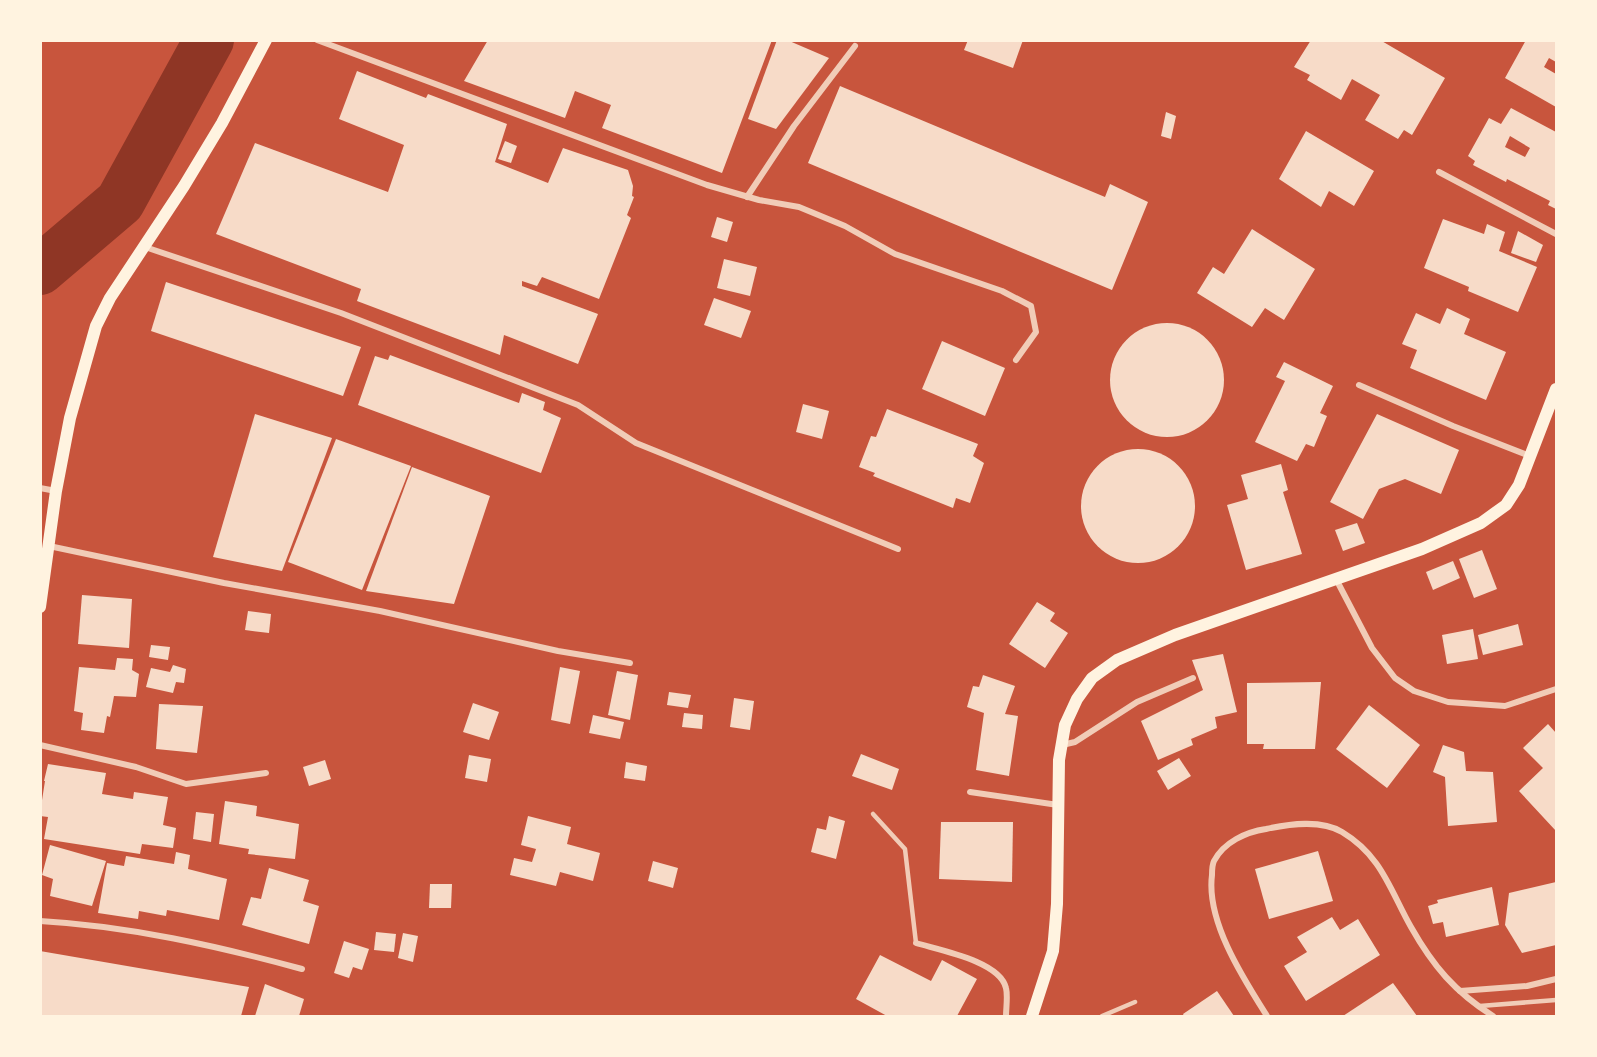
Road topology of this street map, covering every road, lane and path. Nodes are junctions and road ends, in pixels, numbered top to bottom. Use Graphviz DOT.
graph roads {
  1 [pos="266,40"];
  2 [pos="317,40"];
  3 [pos="856,43"];
  4 [pos="1439,172"];
  5 [pos="747,197"];
  6 [pos="1557,234"];
  7 [pos="144,246"];
  8 [pos="1016,360"];
  9 [pos="1359,385"];
  10 [pos="1557,389"];
  11 [pos="1532,456"];
  12 [pos="40,488"];
  13 [pos="57,491"];
  14 [pos="49,546"];
  15 [pos="898,549"];
  16 [pos="1336,579"];
  17 [pos="40,607"];
  18 [pos="630,663"];
  19 [pos="1193,678"];
  20 [pos="1557,689"];
  21 [pos="40,745"];
  22 [pos="1062,745"];
  23 [pos="267,773"];
  24 [pos="970,792"];
  25 [pos="1058,805"];
  26 [pos="873,814"];
  27 [pos="40,921"];
  28 [pos="916,943"];
  29 [pos="302,969"];
  30 [pos="1557,980"];
  31 [pos="1460,991"];
  32 [pos="1557,1000"];
  33 [pos="1135,1002"];
  34 [pos="1478,1007"];
  35 [pos="1006,1017"];
  36 [pos="1032,1017"];
  37 [pos="1102,1017"];
  38 [pos="1267,1017"];
  39 [pos="1493,1017"];
  1 -- 7 [label="main road"];
  2 -- 5 [label="street"];
  3 -- 5 [label="street"];
  4 -- 6 [label="street"];
  5 -- 8 [label="street"];
  7 -- 13 [label="main road"];
  7 -- 15 [label="street"];
  9 -- 11 [label="street"];
  10 -- 11 [label="main road"];
  11 -- 16 [label="main road"];
  12 -- 13 [label="street"];
  13 -- 14 [label="main road"];
  14 -- 17 [label="main road"];
  14 -- 18 [label="street"];
  16 -- 20 [label="street"];
  16 -- 22 [label="main road"];
  19 -- 22 [label="street"];
  21 -- 23 [label="street"];
  22 -- 25 [label="main road"];
  24 -- 25 [label="street"];
  25 -- 36 [label="main road"];
  26 -- 28 [label="lane"];
  27 -- 29 [label="street"];
  28 -- 35 [label="street"];
  30 -- 31 [label="street"];
  31 -- 34 [label="street"];
  31 -- 38 [label="street"];
  32 -- 34 [label="lane"];
  33 -- 37 [label="lane"];
  34 -- 39 [label="street"];
}
